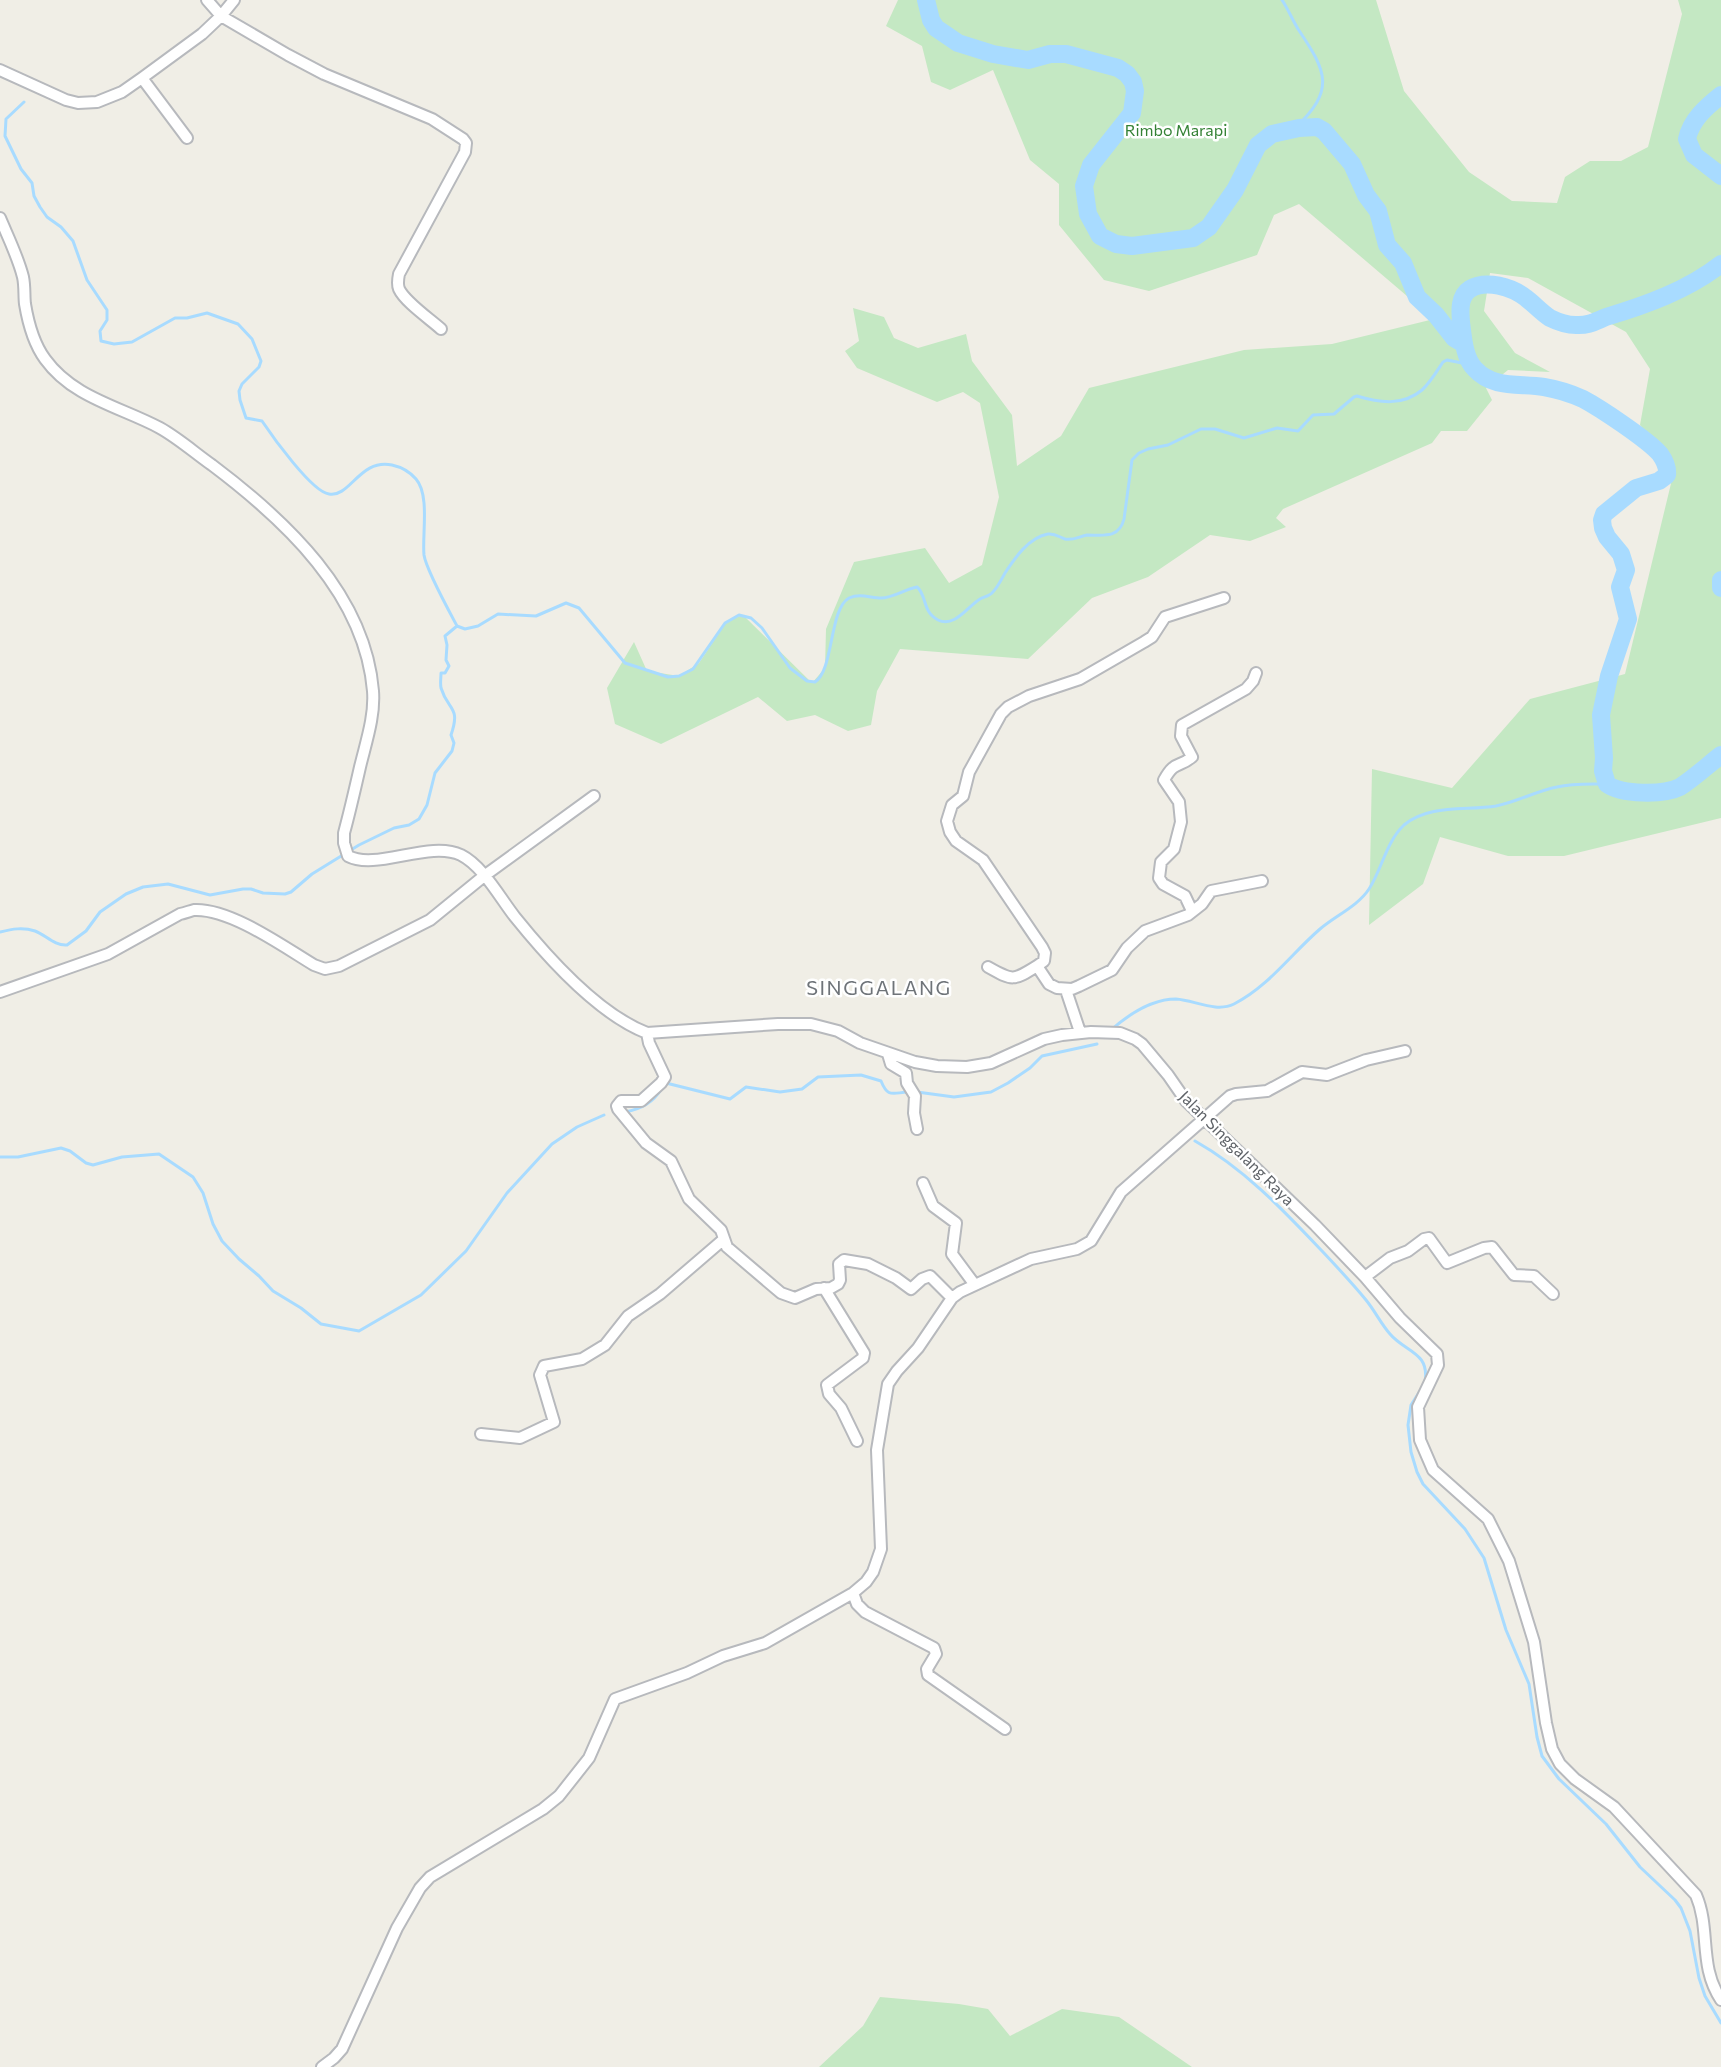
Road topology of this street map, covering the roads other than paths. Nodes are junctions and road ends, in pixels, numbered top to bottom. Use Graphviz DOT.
graph roads {
  1 [pos="207,0"];
  2 [pos="234,0"];
  3 [pos="221,16"];
  4 [pos="0,70"];
  5 [pos="142,78"];
  6 [pos="187,138"];
  7 [pos="0,218"];
  8 [pos="441,329"];
  9 [pos="1224,598"];
  10 [pos="1256,674"];
  11 [pos="594,796"];
  12 [pos="484,876"];
  13 [pos="1262,881"];
  14 [pos="1192,911"];
  15 [pos="1037,966"];
  16 [pos="988,967"];
  17 [pos="1066,990"];
  18 [pos="0,992"];
  19 [pos="1080,1032"];
  20 [pos="647,1034"];
  21 [pos="1405,1051"];
  22 [pos="888,1054"];
  23 [pos="1204,1119"];
  24 [pos="917,1129"];
  25 [pos="923,1183"];
  26 [pos="723,1239"];
  27 [pos="1365,1277"];
  28 [pos="975,1285"];
  29 [pos="824,1288"];
  30 [pos="1553,1294"];
  31 [pos="952,1298"];
  32 [pos="481,1434"];
  33 [pos="857,1441"];
  34 [pos="853,1593"];
  35 [pos="1005,1729"];
  36 [pos="1721,2000"];
  37 [pos="322,2067"];
  1 -- 3 [label="street"];
  2 -- 3 [label="street"];
  3 -- 5 [label="street"];
  3 -- 8 [label="street"];
  4 -- 5 [label="street"];
  5 -- 6 [label="street"];
  7 -- 12 [label="street"];
  9 -- 15 [label="street"];
  10 -- 14 [label="street"];
  11 -- 12 [label="street"];
  12 -- 18 [label="street"];
  12 -- 20 [label="street"];
  13 -- 14 [label="street"];
  14 -- 17 [label="street"];
  15 -- 16 [label="street"];
  15 -- 17 [label="street"];
  17 -- 19 [label="street"];
  19 -- 22 [label="street, Jalan Singgalang Raya"];
  19 -- 23 [label="street, Jalan Singgalang Raya"];
  20 -- 22 [label="street, Jalan Singgalang Raya"];
  20 -- 26 [label="street"];
  21 -- 23 [label="street"];
  22 -- 24 [label="street"];
  23 -- 27 [label="street, Jalan Singgalang Raya"];
  23 -- 28 [label="street"];
  25 -- 28 [label="street"];
  26 -- 29 [label="street"];
  26 -- 32 [label="street"];
  27 -- 30 [label="street"];
  27 -- 36 [label="street, Jalan Singgalang Raya"];
  28 -- 31 [label="street"];
  29 -- 31 [label="street"];
  29 -- 33 [label="street"];
  31 -- 34 [label="street"];
  34 -- 35 [label="street"];
  34 -- 37 [label="street"];
}
